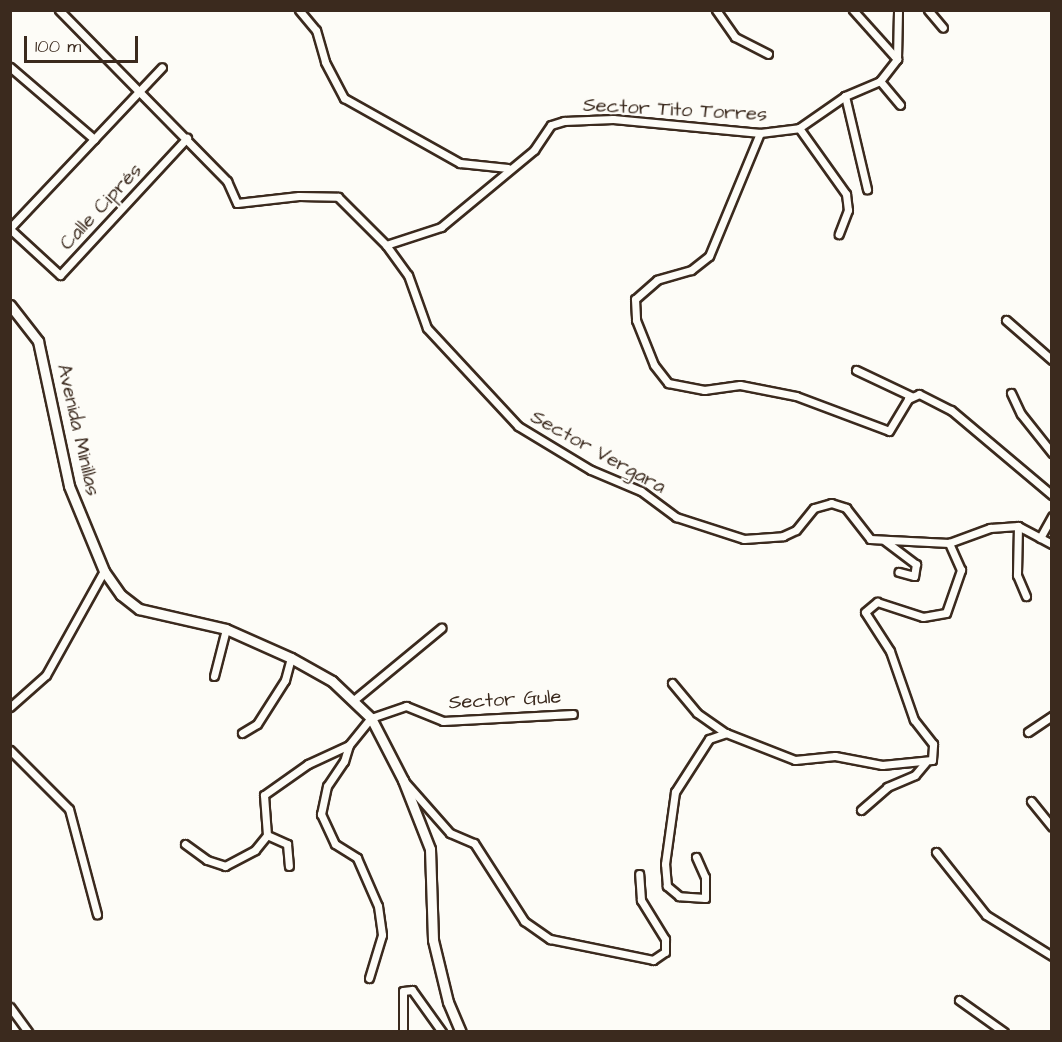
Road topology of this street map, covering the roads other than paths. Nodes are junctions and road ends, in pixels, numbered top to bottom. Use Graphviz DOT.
graph roads {
  1 [pos="59,10"];
  2 [pos="299,10"];
  3 [pos="716,10"];
  4 [pos="853,10"];
  5 [pos="898,10"];
  6 [pos="928,10"];
  7 [pos="944,28"];
  8 [pos="768,54"];
  9 [pos="897,59"];
  10 [pos="10,67"];
  11 [pos="162,67"];
  12 [pos="880,81"];
  13 [pos="140,91"];
  14 [pos="845,96"];
  15 [pos="900,105"];
  16 [pos="798,128"];
  17 [pos="760,133"];
  18 [pos="187,138"];
  19 [pos="94,139"];
  20 [pos="510,168"];
  21 [pos="867,189"];
  22 [pos="10,229"];
  23 [pos="839,234"];
  24 [pos="386,245"];
  25 [pos="10,305"];
  26 [pos="1006,320"];
  27 [pos="1052,360"];
  28 [pos="856,370"];
  29 [pos="1011,393"];
  30 [pos="911,396"];
  31 [pos="1052,453"];
  32 [pos="1052,495"];
  33 [pos="1052,516"];
  34 [pos="1018,526"];
  35 [pos="1040,538"];
  36 [pos="885,541"];
  37 [pos="949,543"];
  38 [pos="1052,544"];
  39 [pos="104,571"];
  40 [pos="899,572"];
  41 [pos="1026,596"];
  42 [pos="441,628"];
  43 [pos="226,629"];
  44 [pos="291,658"];
  45 [pos="214,676"];
  46 [pos="672,683"];
  47 [pos="355,699"];
  48 [pos="10,707"];
  49 [pos="573,714"];
  50 [pos="1052,716"];
  51 [pos="370,718"];
  52 [pos="1028,732"];
  53 [pos="242,733"];
  54 [pos="726,733"];
  55 [pos="349,745"];
  56 [pos="10,750"];
  57 [pos="925,763"];
  58 [pos="403,780"];
  59 [pos="1031,801"];
  60 [pos="861,810"];
  61 [pos="1052,827"];
  62 [pos="267,835"];
  63 [pos="185,844"];
  64 [pos="936,852"];
  65 [pos="696,857"];
  66 [pos="289,866"];
  67 [pos="639,874"];
  68 [pos="97,915"];
  69 [pos="1052,956"];
  70 [pos="369,978"];
  71 [pos="960,1000"];
  72 [pos="10,1007"];
  73 [pos="28,1032"];
  74 [pos="403,1032"];
  75 [pos="442,1032"];
  76 [pos="461,1032"];
  77 [pos="1004,1032"];
  1 -- 13 [label="street"];
  2 -- 20 [label="street"];
  3 -- 8 [label="street"];
  4 -- 9 [label="street"];
  5 -- 9 [label="street"];
  6 -- 7 [label="street"];
  9 -- 12 [label="street, Sector Tito Torres"];
  10 -- 19 [label="street"];
  11 -- 13 [label="street"];
  12 -- 14 [label="street, Sector Tito Torres"];
  12 -- 15 [label="street"];
  13 -- 18 [label="street"];
  13 -- 19 [label="street"];
  14 -- 16 [label="street, Sector Tito Torres"];
  14 -- 21 [label="street"];
  16 -- 17 [label="street, Sector Tito Torres"];
  16 -- 23 [label="street"];
  17 -- 20 [label="street, Sector Tito Torres"];
  17 -- 30 [label="street"];
  18 -- 22 [label="street, Calle Ciprés"];
  18 -- 24 [label="street, Sector Vergara"];
  19 -- 22 [label="street"];
  20 -- 24 [label="street, Sector Tito Torres"];
  24 -- 36 [label="street, Sector Vergara"];
  25 -- 39 [label="street, Avenida Minillas"];
  26 -- 27 [label="street"];
  28 -- 30 [label="street"];
  29 -- 31 [label="street"];
  30 -- 32 [label="street"];
  33 -- 35 [label="street"];
  34 -- 35 [label="street"];
  34 -- 37 [label="street, Sector Vergara"];
  34 -- 41 [label="street"];
  35 -- 38 [label="street"];
  36 -- 37 [label="street, Sector Vergara"];
  36 -- 40 [label="street"];
  37 -- 57 [label="street"];
  39 -- 43 [label="street, Avenida Minillas"];
  39 -- 48 [label="street"];
  42 -- 47 [label="street"];
  43 -- 44 [label="street, Avenida Minillas"];
  43 -- 45 [label="street"];
  44 -- 47 [label="street, Avenida Minillas"];
  44 -- 53 [label="street"];
  46 -- 54 [label="street"];
  47 -- 51 [label="street, Avenida Minillas"];
  49 -- 51 [label="street, Sector Gule"];
  50 -- 52 [label="street"];
  51 -- 55 [label="street"];
  51 -- 58 [label="street, Avenida Minillas"];
  54 -- 57 [label="street"];
  54 -- 65 [label="street"];
  55 -- 62 [label="street"];
  55 -- 70 [label="street"];
  56 -- 68 [label="street"];
  57 -- 60 [label="street"];
  58 -- 67 [label="street"];
  58 -- 76 [label="street, Avenida Minillas"];
  59 -- 61 [label="street"];
  62 -- 63 [label="street"];
  62 -- 66 [label="street"];
  64 -- 69 [label="street"];
  71 -- 77 [label="street"];
  72 -- 73 [label="street"];
  74 -- 75 [label="street"];
}
